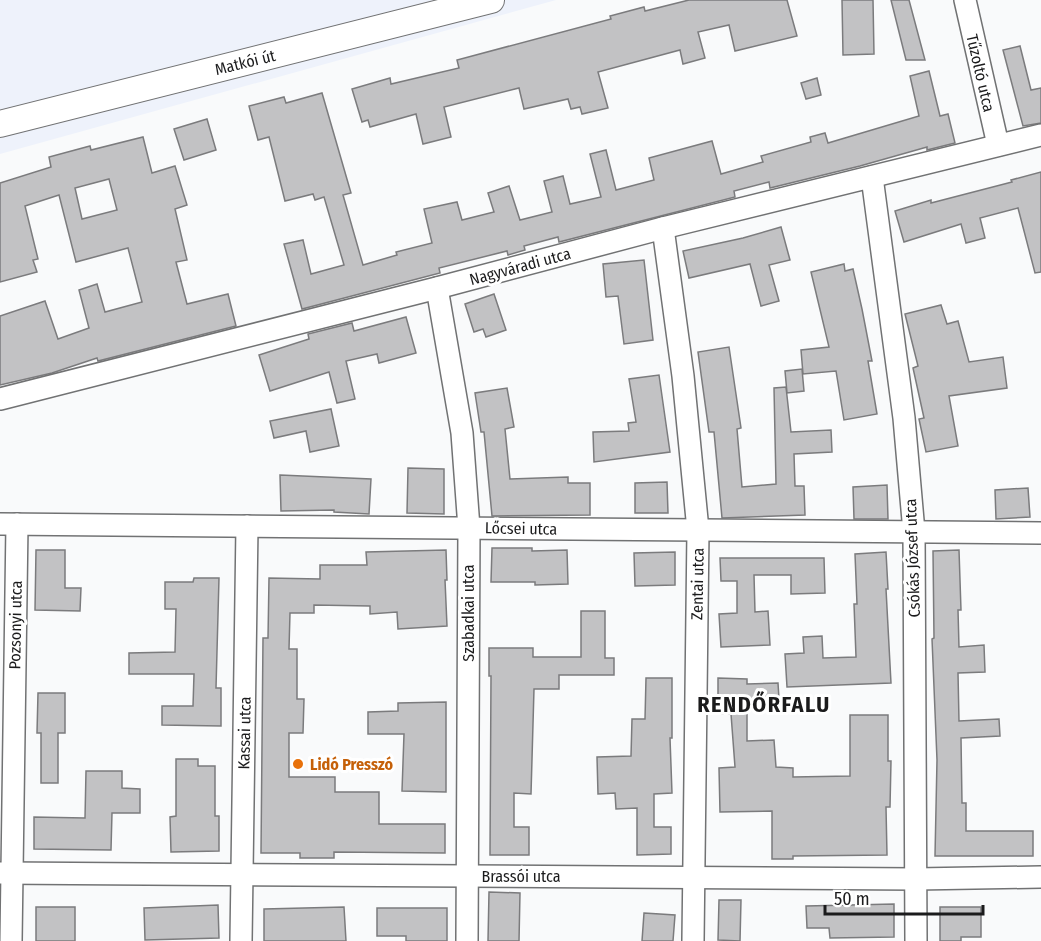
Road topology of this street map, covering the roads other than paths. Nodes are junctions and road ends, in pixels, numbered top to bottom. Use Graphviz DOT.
graph roads {
  1 [pos="491,0"];
  2 [pos="965,0"];
  3 [pos="0,124"];
  4 [pos="1041,135"];
  5 [pos="998,145"];
  6 [pos="872,177"];
  7 [pos="663,228"];
  8 [pos="437,288"];
  9 [pos="0,399"];
  10 [pos="8,524"];
  11 [pos="246,526"];
  12 [pos="469,528"];
  13 [pos="698,530"];
  14 [pos="914,532"];
  15 [pos="1041,533"];
  16 [pos="6,873"];
  17 [pos="242,875"];
  18 [pos="466,876"];
  19 [pos="1041,877"];
  20 [pos="693,878"];
  21 [pos="916,879"];
  22 [pos="11,941"];
  23 [pos="241,941"];
  24 [pos="466,941"];
  25 [pos="693,941"];
  26 [pos="916,941"];
  1 -- 3 [label="street, Matkói út"];
  2 -- 5 [label="street, Tűzoltó utca"];
  4 -- 5 [label="street, Nagyváradi utca"];
  5 -- 6 [label="street, Nagyváradi utca"];
  6 -- 7 [label="street, Nagyváradi utca"];
  6 -- 14 [label="street, Csókás József utca"];
  7 -- 8 [label="street, Nagyváradi utca"];
  7 -- 13 [label="street, Zentai utca"];
  8 -- 9 [label="street, Nagyváradi utca"];
  8 -- 12 [label="street, Szabadkai utca"];
  10 -- 11 [label="street, Lőcsei utca"];
  10 -- 16 [label="street, Pozsonyi utca"];
  11 -- 12 [label="street, Lőcsei utca"];
  11 -- 17 [label="street, Kassai utca"];
  12 -- 13 [label="street, Lőcsei utca"];
  12 -- 18 [label="street, Szabadkai utca"];
  13 -- 14 [label="street, Lőcsei utca"];
  13 -- 20 [label="street, Zentai utca"];
  14 -- 15 [label="street, Lőcsei utca"];
  14 -- 21 [label="street, Csókás József utca"];
  16 -- 17 [label="street, Brassói utca"];
  16 -- 22 [label="street, Pozsonyi utca"];
  17 -- 18 [label="street, Brassói utca"];
  17 -- 23 [label="street, Kassai utca"];
  18 -- 20 [label="street, Brassói utca"];
  18 -- 24 [label="street, Szabadkai utca"];
  19 -- 21 [label="street, Brassói utca"];
  20 -- 21 [label="street, Brassói utca"];
  20 -- 25 [label="street, Zentai utca"];
  21 -- 26 [label="street, Csókás József utca"];
}
